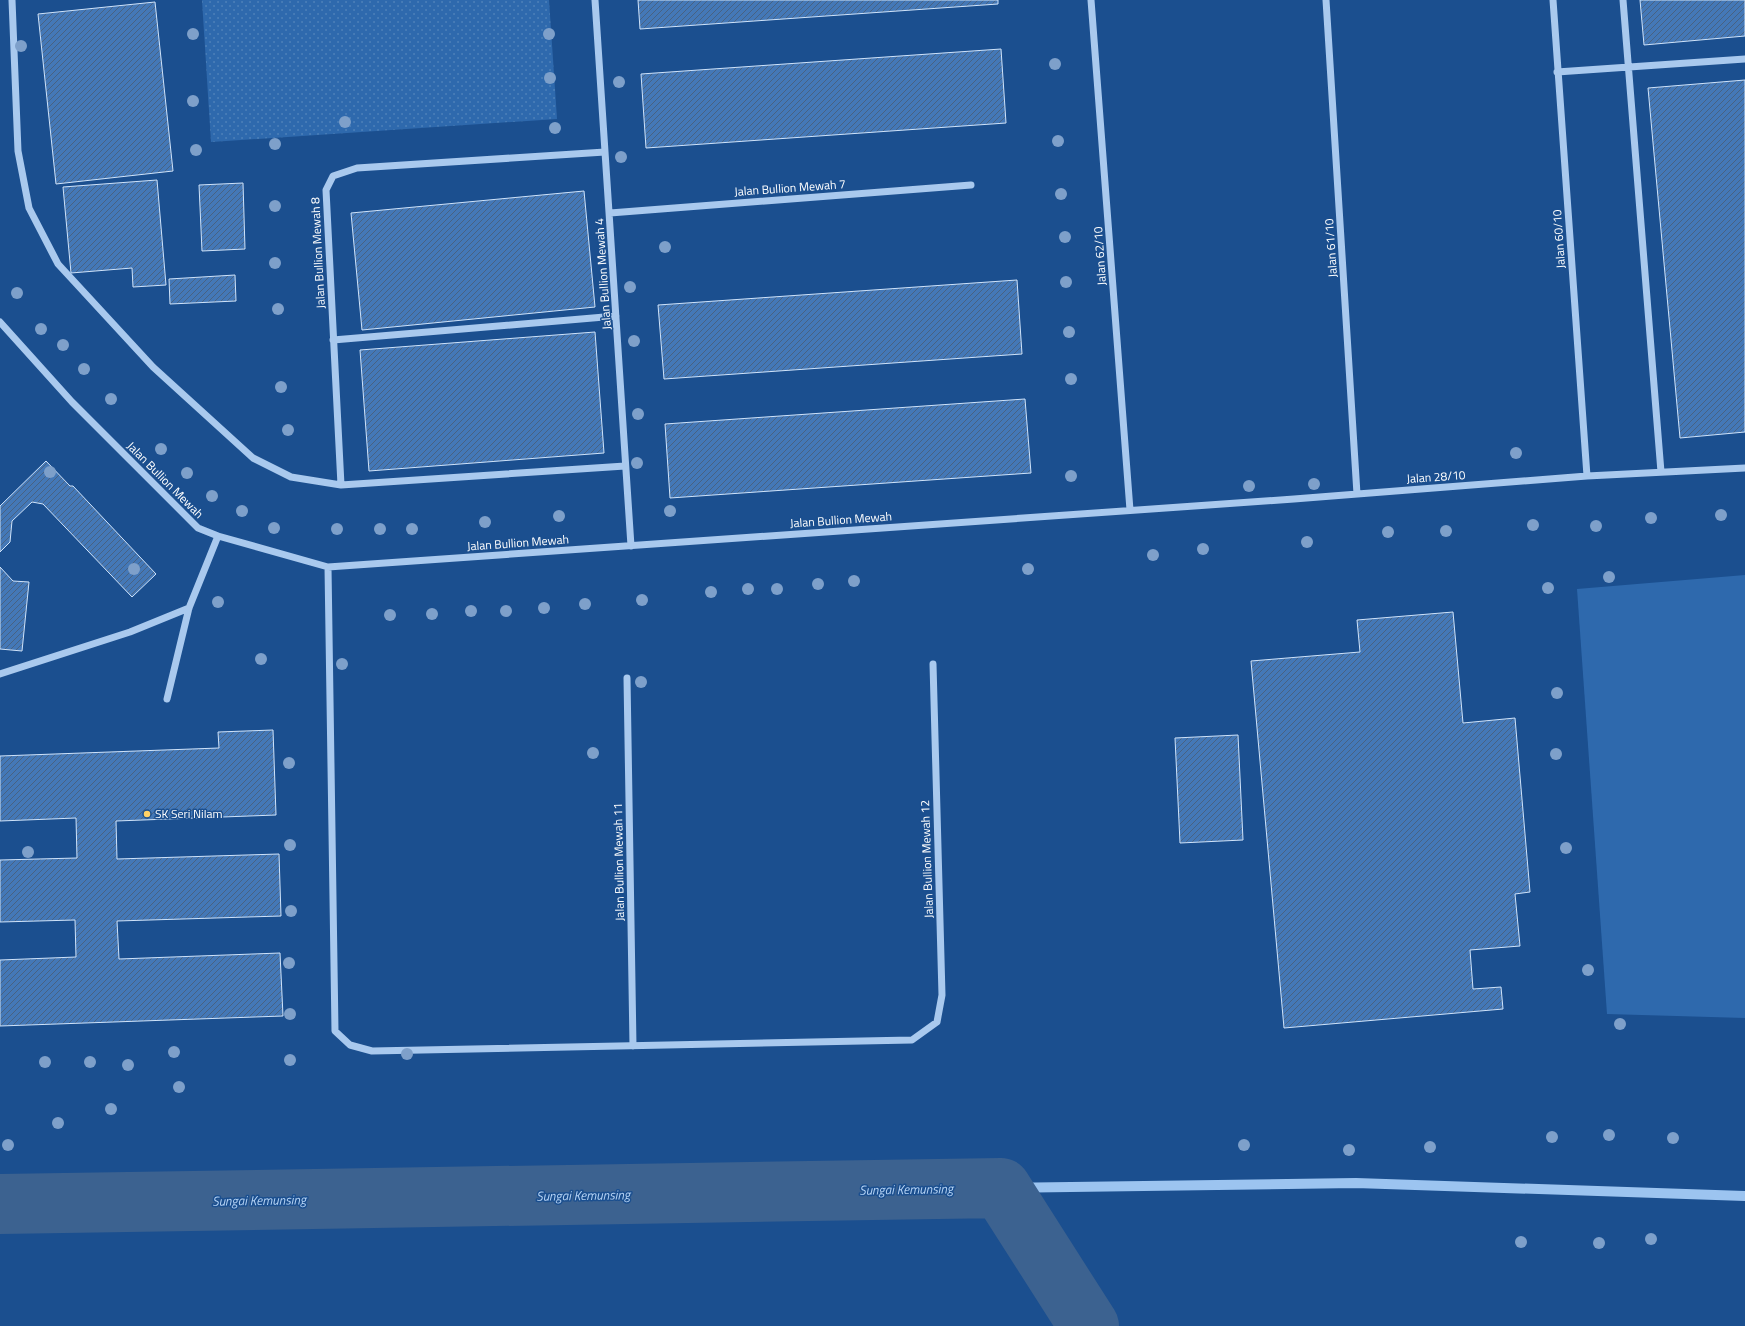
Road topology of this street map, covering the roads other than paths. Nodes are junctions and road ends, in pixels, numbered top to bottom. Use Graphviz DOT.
graph roads {
  1 [pos="12,0"];
  2 [pos="595,0"];
  3 [pos="1091,0"];
  4 [pos="1326,0"];
  5 [pos="1553,0"];
  6 [pos="1623,0"];
  7 [pos="1745,59"];
  8 [pos="1628,67"];
  9 [pos="1557,72"];
  10 [pos="606,152"];
  11 [pos="972,184"];
  12 [pos="610,213"];
  13 [pos="616,316"];
  14 [pos="0,322"];
  15 [pos="333,340"];
  16 [pos="625,466"];
  17 [pos="1745,468"];
  18 [pos="1661,472"];
  19 [pos="1587,476"];
  20 [pos="341,485"];
  21 [pos="1357,494"];
  22 [pos="1130,510"];
  23 [pos="218,536"];
  24 [pos="631,546"];
  25 [pos="328,567"];
  26 [pos="189,608"];
  27 [pos="933,664"];
  28 [pos="0,674"];
  29 [pos="627,678"];
  30 [pos="167,700"];
  31 [pos="633,1046"];
  1 -- 20 [label="street"];
  2 -- 10 [label="street, Jalan Bullion Mewah 4"];
  3 -- 22 [label="street, Jalan 62/10"];
  4 -- 21 [label="street, Jalan 61/10"];
  5 -- 9 [label="street, Jalan 60/10"];
  6 -- 8 [label="street"];
  7 -- 8 [label="street"];
  8 -- 9 [label="street"];
  8 -- 18 [label="street"];
  9 -- 19 [label="street, Jalan 60/10"];
  10 -- 12 [label="street, Jalan Bullion Mewah 4"];
  10 -- 15 [label="street, Jalan Bullion Mewah 8"];
  11 -- 12 [label="street, Jalan Bullion Mewah 7"];
  12 -- 13 [label="street, Jalan Bullion Mewah 4"];
  13 -- 15 [label="street"];
  13 -- 16 [label="street, Jalan Bullion Mewah 4"];
  14 -- 23 [label="street, Jalan Bullion Mewah"];
  15 -- 20 [label="street, Jalan Bullion Mewah 8"];
  16 -- 20 [label="street"];
  16 -- 24 [label="street, Jalan Bullion Mewah 4"];
  17 -- 18 [label="street, Jalan 28/10"];
  18 -- 19 [label="street, Jalan 28/10"];
  19 -- 21 [label="street, Jalan 28/10"];
  21 -- 22 [label="street, Jalan 28/10"];
  22 -- 24 [label="street, Jalan Bullion Mewah"];
  23 -- 25 [label="street, Jalan Bullion Mewah"];
  23 -- 26 [label="street"];
  24 -- 25 [label="street, Jalan Bullion Mewah"];
  25 -- 31 [label="street"];
  26 -- 28 [label="street"];
  26 -- 30 [label="street"];
  27 -- 31 [label="street, Jalan Bullion Mewah 12"];
  29 -- 31 [label="street, Jalan Bullion Mewah 11"];
}
